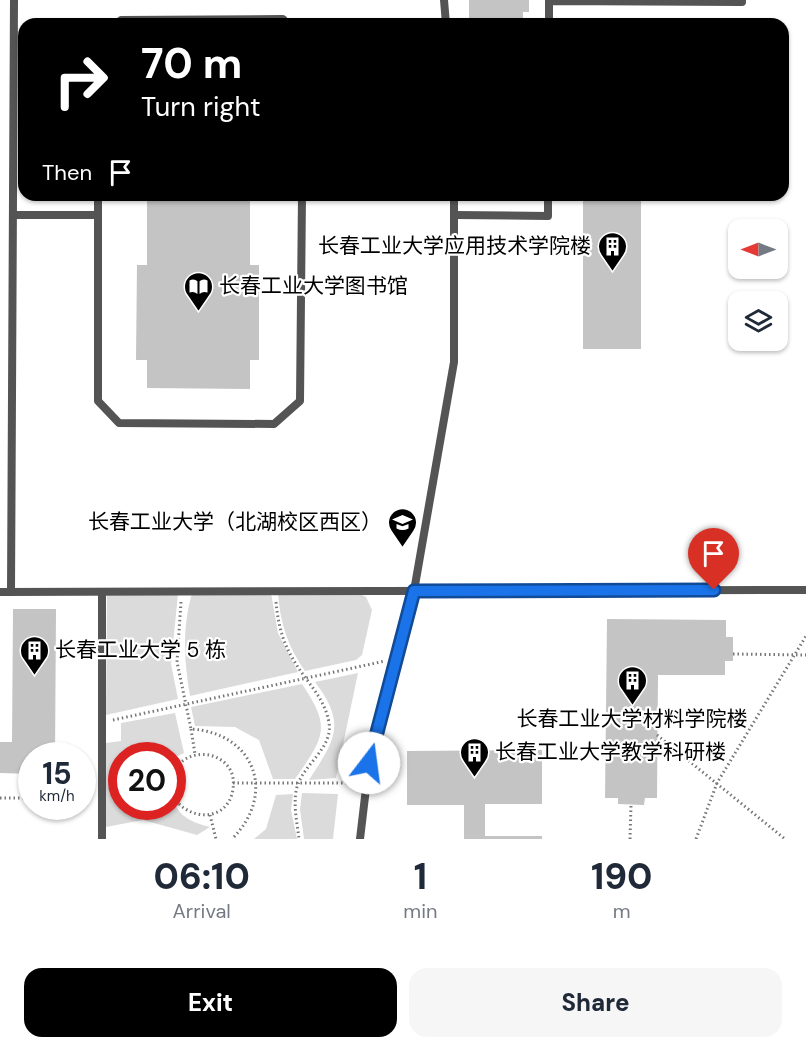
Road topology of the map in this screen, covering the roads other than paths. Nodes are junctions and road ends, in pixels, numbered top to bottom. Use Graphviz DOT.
graph roads {
  1 [pos="14,0"];
  2 [pos="444,0"];
  3 [pos="742,0"];
  4 [pos="446,18"];
  5 [pos="549,18"];
  6 [pos="98,201"];
  7 [pos="302,201"];
  8 [pos="454,201"];
  9 [pos="548,201"];
  10 [pos="13,215"];
  11 [pos="98,215"];
  12 [pos="454,215"];
  13 [pos="806,590"];
  14 [pos="414,591"];
  15 [pos="0,592"];
  16 [pos="11,592"];
  17 [pos="102,592"];
  18 [pos="102,839"];
  19 [pos="360,839"];
  1 -- 10 [label="lane"];
  2 -- 4 [label="lane"];
  3 -- 5 [label="lane"];
  6 -- 11 [label="lane"];
  7 -- 11 [label="lane"];
  8 -- 12 [label="lane"];
  9 -- 12 [label="lane"];
  10 -- 11 [label="lane"];
  10 -- 16 [label="lane"];
  12 -- 14 [label="lane"];
  13 -- 14 [label="lane"];
  14 -- 17 [label="lane"];
  14 -- 19 [label="lane"];
  15 -- 16 [label="lane"];
  16 -- 17 [label="lane"];
  17 -- 18 [label="lane"];
}
